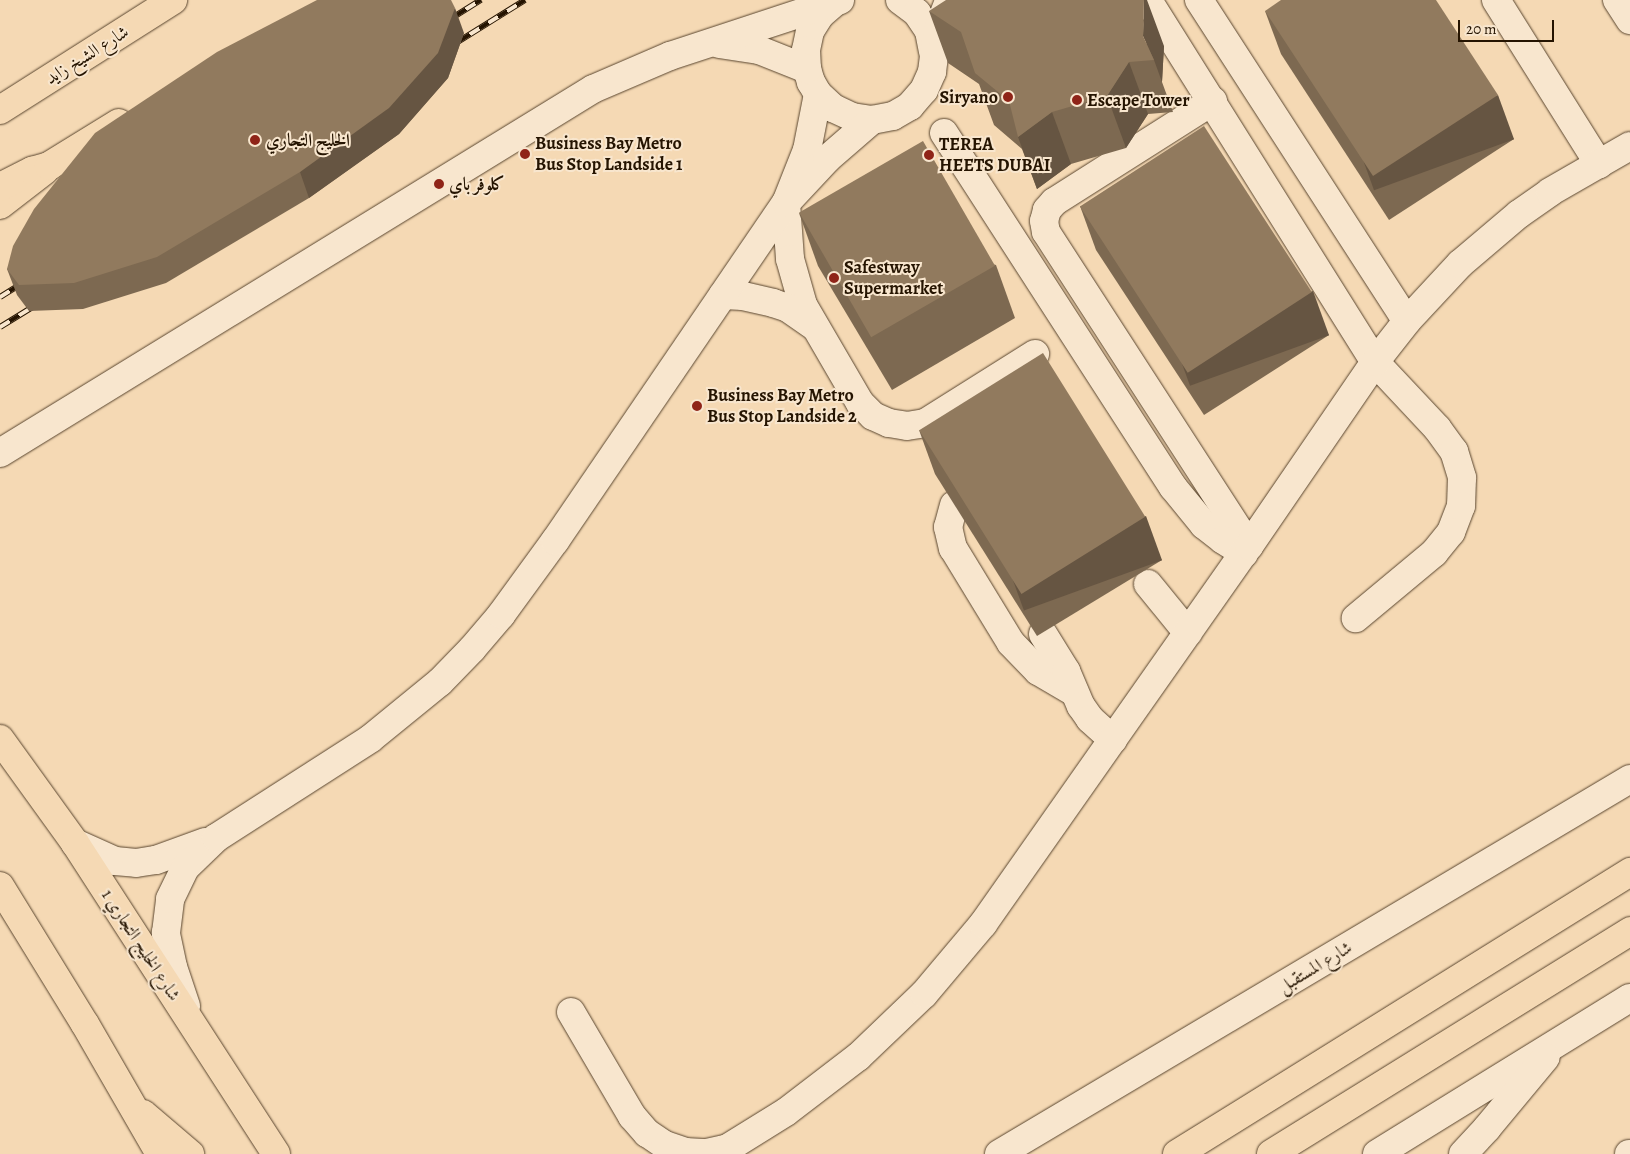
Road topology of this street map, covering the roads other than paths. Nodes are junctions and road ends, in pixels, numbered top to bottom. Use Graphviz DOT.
graph roads {
  1 [pos="174,0"];
  2 [pos="900,0"];
  3 [pos="949,0"];
  4 [pos="1199,0"];
  5 [pos="1496,0"];
  6 [pos="1617,0"];
  7 [pos="837,1"];
  8 [pos="1149,2"];
  9 [pos="1630,20"];
  10 [pos="710,43"];
  11 [pos="933,52"];
  12 [pos="807,69"];
  13 [pos="818,94"];
  14 [pos="1213,101"];
  15 [pos="142,109"];
  16 [pos="0,110"];
  17 [pos="872,120"];
  18 [pos="944,133"];
  19 [pos="1630,146"];
  20 [pos="1599,164"];
  21 [pos="49,166"];
  22 [pos="0,187"];
  23 [pos="786,203"];
  24 [pos="0,205"];
  25 [pos="723,295"];
  26 [pos="1407,321"];
  27 [pos="814,326"];
  28 [pos="1035,354"];
  29 [pos="1375,362"];
  30 [pos="0,454"];
  31 [pos="954,506"];
  32 [pos="1246,550"];
  33 [pos="1148,584"];
  34 [pos="1356,618"];
  35 [pos="1188,633"];
  36 [pos="1043,634"];
  37 [pos="1074,692"];
  38 [pos="0,739"];
  39 [pos="1113,740"];
  40 [pos="1630,779"];
  41 [pos="216,838"];
  42 [pos="74,843"];
  43 [pos="1630,872"];
  44 [pos="0,886"];
  45 [pos="1630,931"];
  46 [pos="1630,998"];
  47 [pos="571,1012"];
  48 [pos="194,1027"];
  49 [pos="1561,1039"];
  50 [pos="133,1107"];
  51 [pos="160,1154"];
  52 [pos="190,1154"];
  53 [pos="276,1154"];
  54 [pos="1000,1154"];
  55 [pos="1177,1154"];
  56 [pos="1271,1154"];
  57 [pos="1378,1154"];
  58 [pos="1463,1154"];
  1 -- 16 [label="main road, شارع الشيخ زايد"];
  2 -- 11 [label="street"];
  3 -- 11 [label="street"];
  4 -- 26 [label="street"];
  5 -- 20 [label="street"];
  6 -- 9 [label="street"];
  7 -- 10 [label="street"];
  7 -- 12 [label="street"];
  8 -- 14 [label="street"];
  10 -- 12 [label="street"];
  10 -- 30 [label="street"];
  11 -- 17 [label="street"];
  12 -- 13 [label="street"];
  13 -- 17 [label="street"];
  13 -- 23 [label="street"];
  14 -- 29 [label="street"];
  14 -- 32 [label="street"];
  15 -- 21 [label="main road"];
  17 -- 23 [label="street"];
  18 -- 32 [label="street"];
  19 -- 20 [label="street"];
  20 -- 26 [label="street"];
  21 -- 22 [label="main road"];
  21 -- 24 [label="main road"];
  23 -- 25 [label="street"];
  23 -- 27 [label="street"];
  25 -- 27 [label="street"];
  25 -- 41 [label="street"];
  26 -- 29 [label="street"];
  27 -- 28 [label="street"];
  29 -- 32 [label="street"];
  29 -- 34 [label="street"];
  31 -- 37 [label="street"];
  32 -- 35 [label="street"];
  33 -- 35 [label="street"];
  35 -- 39 [label="street"];
  36 -- 37 [label="street"];
  37 -- 39 [label="street"];
  38 -- 42 [label="main road, شارع الخليج التجاري 1"];
  39 -- 47 [label="street"];
  40 -- 54 [label="street, شارع المستقبل"];
  41 -- 42 [label="street"];
  41 -- 48 [label="street"];
  42 -- 48 [label="main road, شارع الخليج التجاري 1"];
  43 -- 55 [label="main road"];
  44 -- 50 [label="main road"];
  45 -- 56 [label="main road"];
  46 -- 49 [label="street"];
  48 -- 53 [label="main road, شارع الخليج التجاري 1"];
  49 -- 57 [label="street"];
  49 -- 58 [label="street"];
  50 -- 51 [label="main road"];
  50 -- 52 [label="main road"];
}
